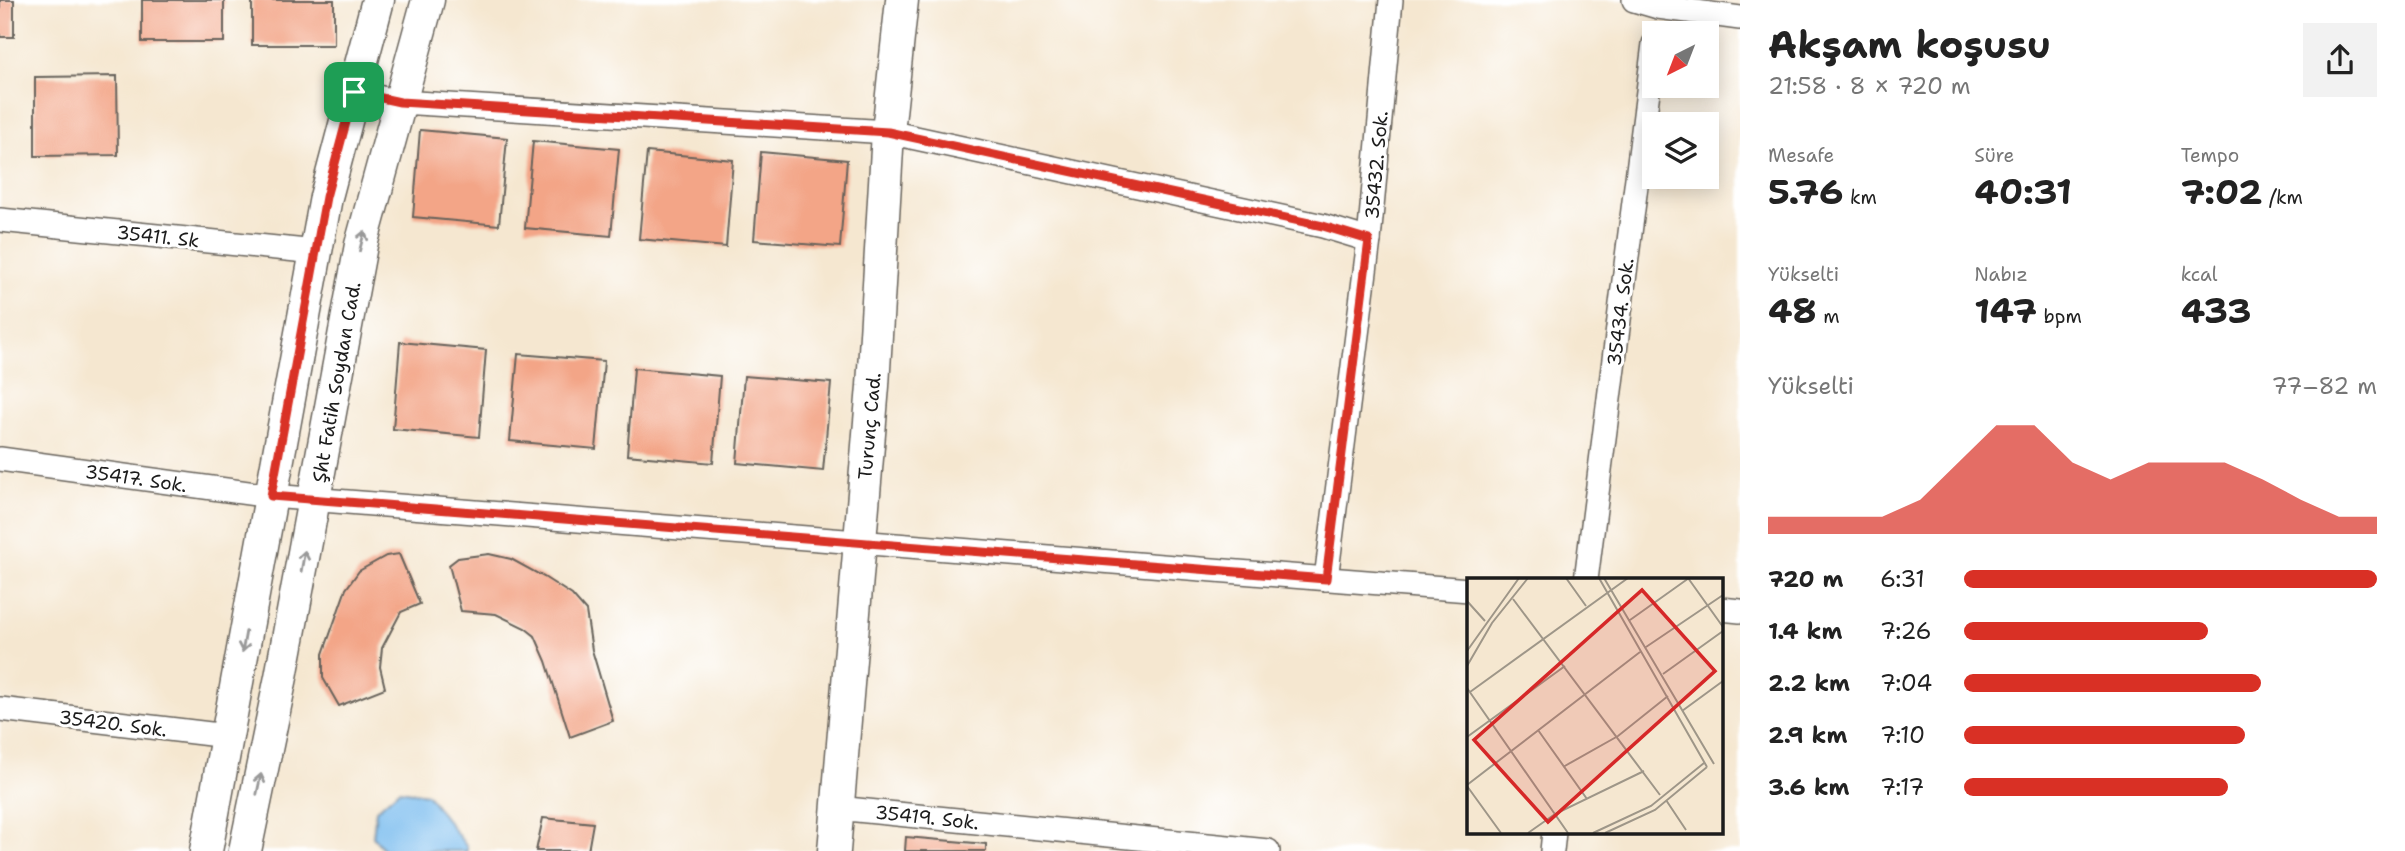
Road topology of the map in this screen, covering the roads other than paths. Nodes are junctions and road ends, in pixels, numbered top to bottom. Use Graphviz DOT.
graph roads {
  1 [pos="378,0"];
  2 [pos="428,0"];
  3 [pos="902,0"];
  4 [pos="1391,0"];
  5 [pos="1634,0"];
  6 [pos="1659,4"];
  7 [pos="1740,18"];
  8 [pos="354,92"];
  9 [pos="1647,98"];
  10 [pos="400,102"];
  11 [pos="888,132"];
  12 [pos="0,220"];
  13 [pos="1369,240"];
  14 [pos="316,252"];
  15 [pos="0,459"];
  16 [pos="271,496"];
  17 [pos="314,500"];
  18 [pos="859,543"];
  19 [pos="1586,578"];
  20 [pos="1326,579"];
  21 [pos="1467,590"];
  22 [pos="1722,609"];
  23 [pos="1740,611"];
  24 [pos="0,709"];
  25 [pos="227,736"];
  26 [pos="837,808"];
  27 [pos="206,851"];
  28 [pos="245,851"];
  29 [pos="834,851"];
  30 [pos="1268,851"];
  1 -- 8 [label="main road"];
  2 -- 10 [label="main road, Şht Fatih Soydan Cad."];
  3 -- 11 [label="main road, Turunç Cad."];
  4 -- 13 [label="street, 35432. Sok."];
  5 -- 6 [label="street"];
  6 -- 7 [label="street"];
  8 -- 10 [label="street"];
  8 -- 14 [label="main road"];
  9 -- 19 [label="street, 35434. Sok."];
  10 -- 11 [label="street"];
  17 -- 10 [label="main road, Şht Fatih Soydan Cad., one-way"];
  11 -- 13 [label="street"];
  11 -- 18 [label="main road, Turunç Cad."];
  12 -- 14 [label="street, 35411. Sk"];
  13 -- 20 [label="street, 35432. Sok."];
  14 -- 16 [label="main road"];
  15 -- 16 [label="street, 35417. Sok."];
  16 -- 17 [label="street, 35417. Sok."];
  16 -- 25 [label="main road, one-way"];
  17 -- 18 [label="street, 35417. Sok."];
  28 -- 17 [label="main road, Şht Fatih Soydan Cad., one-way"];
  18 -- 20 [label="street, 35417. Sok."];
  18 -- 26 [label="main road, Turunç Cad."];
  20 -- 21 [label="street, 35417. Sok."];
  22 -- 23 [label="street"];
  24 -- 25 [label="street, 35420. Sok."];
  25 -- 27 [label="main road"];
  26 -- 29 [label="main road, Turunç Cad."];
  26 -- 30 [label="street, 35419. Sok."];
}
